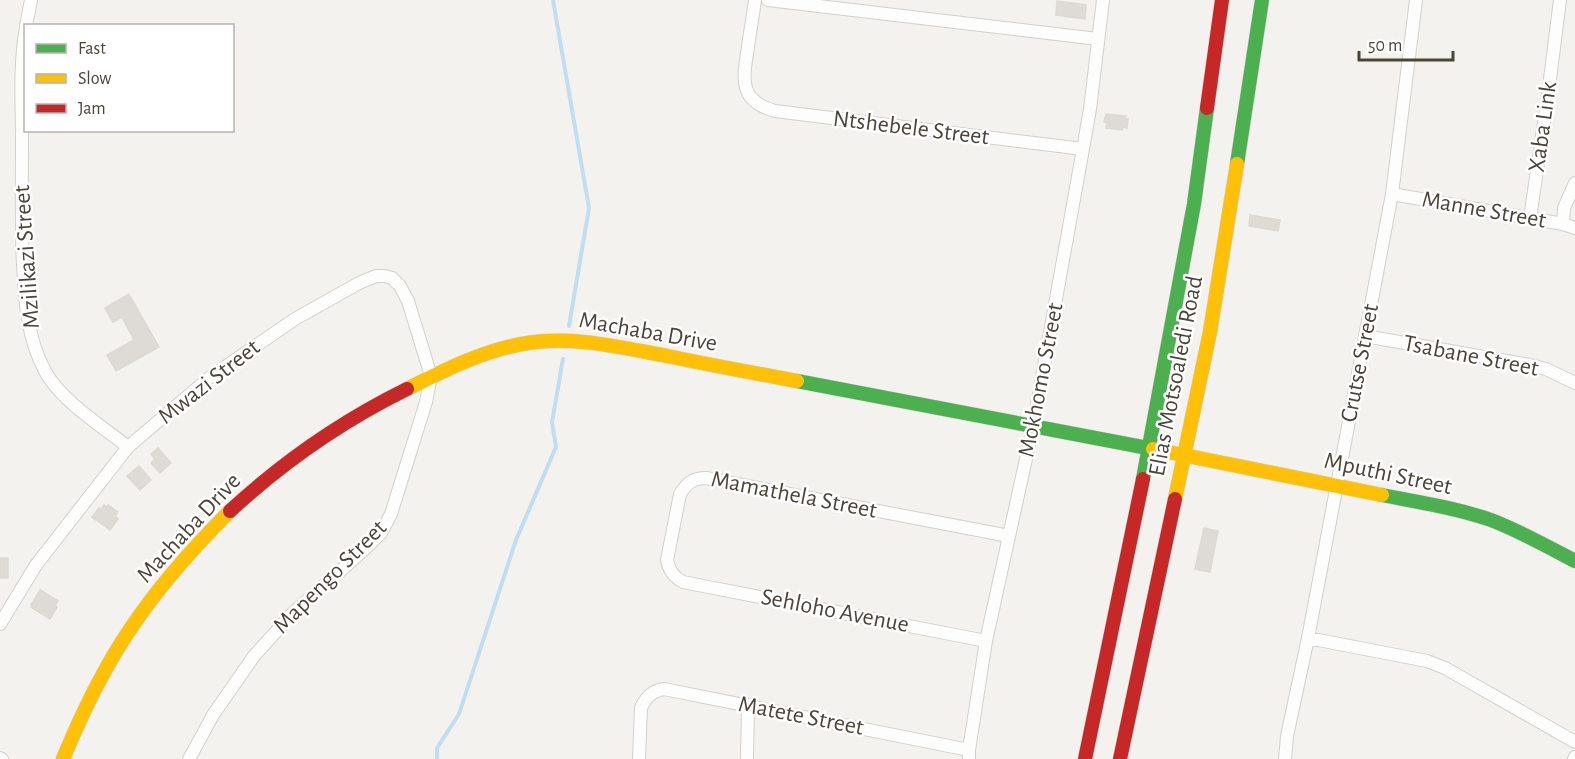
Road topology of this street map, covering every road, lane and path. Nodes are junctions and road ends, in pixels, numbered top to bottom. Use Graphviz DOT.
graph roads {
  1 [pos="31,0"];
  2 [pos="755,0"];
  3 [pos="768,0"];
  4 [pos="1103,0"];
  5 [pos="1222,0"];
  6 [pos="1262,0"];
  7 [pos="1416,0"];
  8 [pos="1560,0"];
  9 [pos="27,24"];
  10 [pos="1098,39"];
  11 [pos="24,44"];
  12 [pos="1083,150"];
  13 [pos="1575,183"];
  14 [pos="1392,194"];
  15 [pos="1530,218"];
  16 [pos="1569,226"];
  17 [pos="1365,336"];
  18 [pos="431,376"];
  19 [pos="1575,383"];
  20 [pos="1033,427"];
  21 [pos="128,447"];
  22 [pos="1150,448"];
  23 [pos="1184,455"];
  24 [pos="1336,487"];
  25 [pos="1009,536"];
  26 [pos="1575,561"];
  27 [pos="683,582"];
  28 [pos="0,624"];
  29 [pos="1308,638"];
  30 [pos="986,640"];
  31 [pos="748,705"];
  32 [pos="1575,742"];
  33 [pos="969,754"];
  34 [pos="63,759"];
  35 [pos="189,759"];
  36 [pos="639,759"];
  37 [pos="747,759"];
  38 [pos="1085,759"];
  39 [pos="1120,759"];
  40 [pos="1285,759"];
  1 -- 9 [label="street, Mzilikazi Street"];
  2 -- 12 [label="street, Ntshebele Street"];
  3 -- 10 [label="street"];
  4 -- 10 [label="street, Mokhomo Street"];
  5 -- 22 [label="street, Elias Motsoaledi Road"];
  6 -- 23 [label="street, Elias Motsoaledi Road"];
  7 -- 14 [label="street, Crutse Street"];
  8 -- 15 [label="street, Xaba Link"];
  10 -- 12 [label="street, Mokhomo Street"];
  11 -- 21 [label="street, Mzilikazi Street"];
  12 -- 20 [label="street, Mokhomo Street"];
  13 -- 16 [label="street"];
  14 -- 15 [label="street, Manne Street"];
  14 -- 17 [label="street, Crutse Street"];
  15 -- 16 [label="street, Manne Street"];
  17 -- 19 [label="street, Tsabane Street"];
  17 -- 24 [label="street, Crutse Street"];
  18 -- 20 [label="street, Machaba Drive"];
  18 -- 21 [label="street, Mwazi Street"];
  18 -- 34 [label="street, Machaba Drive"];
  18 -- 35 [label="street, Mapengo Street"];
  20 -- 22 [label="street, Machaba Drive"];
  20 -- 25 [label="street, Mokhomo Street"];
  21 -- 28 [label="street, Mwazi Street"];
  22 -- 23 [label="street, Machaba Drive"];
  22 -- 38 [label="street, Elias Motsoaledi Road"];
  23 -- 24 [label="street, Mputhi Street"];
  23 -- 39 [label="street, Elias Motsoaledi Road"];
  24 -- 26 [label="street, Mputhi Street"];
  24 -- 29 [label="street, Crutse Street"];
  25 -- 27 [label="street, Mamathela Street"];
  25 -- 30 [label="street, Mokhomo Street"];
  27 -- 30 [label="street, Sehloho Avenue"];
  29 -- 32 [label="street"];
  29 -- 40 [label="street, Crutse Street"];
  30 -- 33 [label="street, Mokhomo Street"];
  31 -- 33 [label="street, Matete Street"];
  31 -- 36 [label="street, Matete Street"];
  31 -- 37 [label="street"];
}
